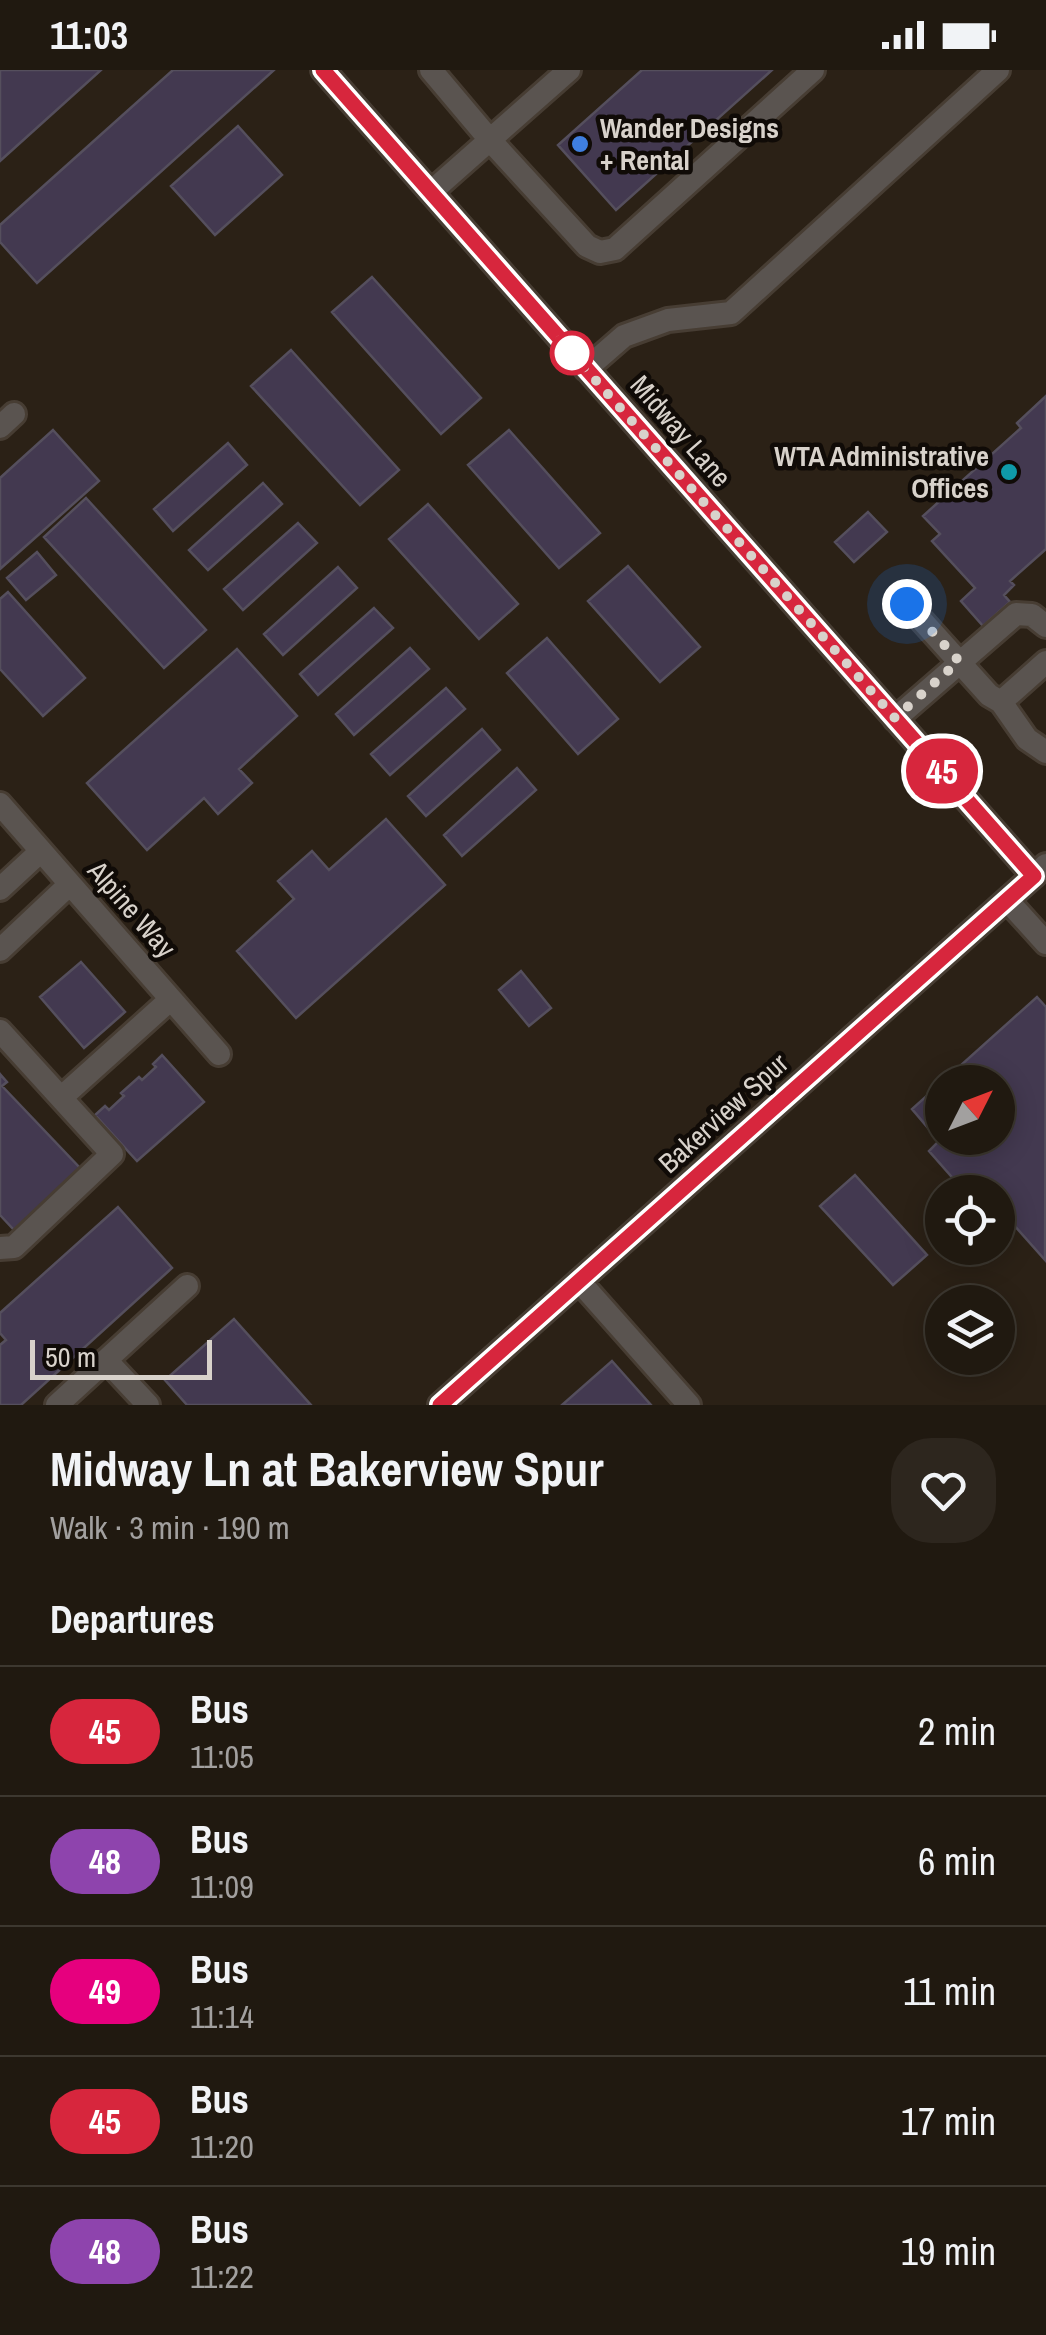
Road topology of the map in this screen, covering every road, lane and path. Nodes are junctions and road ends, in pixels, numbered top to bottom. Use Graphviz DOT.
graph roads {
  1 [pos="323,70"];
  2 [pos="431,70"];
  3 [pos="569,70"];
  4 [pos="813,70"];
  5 [pos="998,70"];
  6 [pos="490,140"];
  7 [pos="430,192"];
  8 [pos="586,369"];
  9 [pos="907,604"];
  10 [pos="1046,626"];
  11 [pos="959,661"];
  12 [pos="1046,662"];
  13 [pos="1001,702"];
  14 [pos="895,718"];
  15 [pos="1046,752"];
  16 [pos="4,817"];
  17 [pos="41,851"];
  18 [pos="1040,871"];
  19 [pos="70,884"];
  20 [pos="0,889"];
  21 [pos="1007,900"];
  22 [pos="1046,943"];
  23 [pos="0,950"];
  24 [pos="171,999"];
  25 [pos="0,1032"];
  26 [pos="219,1054"];
  27 [pos="62,1097"];
  28 [pos="0,1248"];
  29 [pos="579,1282"];
  30 [pos="187,1286"];
  31 [pos="106,1360"];
  32 [pos="58,1405"];
  33 [pos="148,1405"];
  34 [pos="440,1405"];
  35 [pos="689,1405"];
  1 -- 7 [label="street, Midway Lane"];
  2 -- 6 [label="street"];
  3 -- 6 [label="street"];
  4 -- 6 [label="street"];
  5 -- 8 [label="street"];
  6 -- 7 [label="street"];
  7 -- 8 [label="street, Midway Lane"];
  8 -- 14 [label="street, Midway Lane"];
  9 -- 11 [label="street"];
  10 -- 11 [label="street"];
  11 -- 13 [label="street"];
  11 -- 14 [label="street"];
  12 -- 13 [label="street"];
  13 -- 15 [label="street"];
  14 -- 18 [label="street, Midway Lane"];
  16 -- 17 [label="street, Alpine Way"];
  17 -- 19 [label="street, Alpine Way"];
  17 -- 20 [label="street"];
  18 -- 21 [label="street, Bakerview Spur"];
  19 -- 23 [label="street"];
  19 -- 24 [label="street, Alpine Way"];
  21 -- 22 [label="street"];
  21 -- 29 [label="street, Bakerview Spur"];
  24 -- 26 [label="street, Alpine Way"];
  24 -- 27 [label="street"];
  25 -- 27 [label="street"];
  27 -- 28 [label="street"];
  29 -- 34 [label="street, Bakerview Spur"];
  29 -- 35 [label="street"];
  30 -- 31 [label="street"];
  31 -- 32 [label="street"];
  31 -- 33 [label="street"];
}
